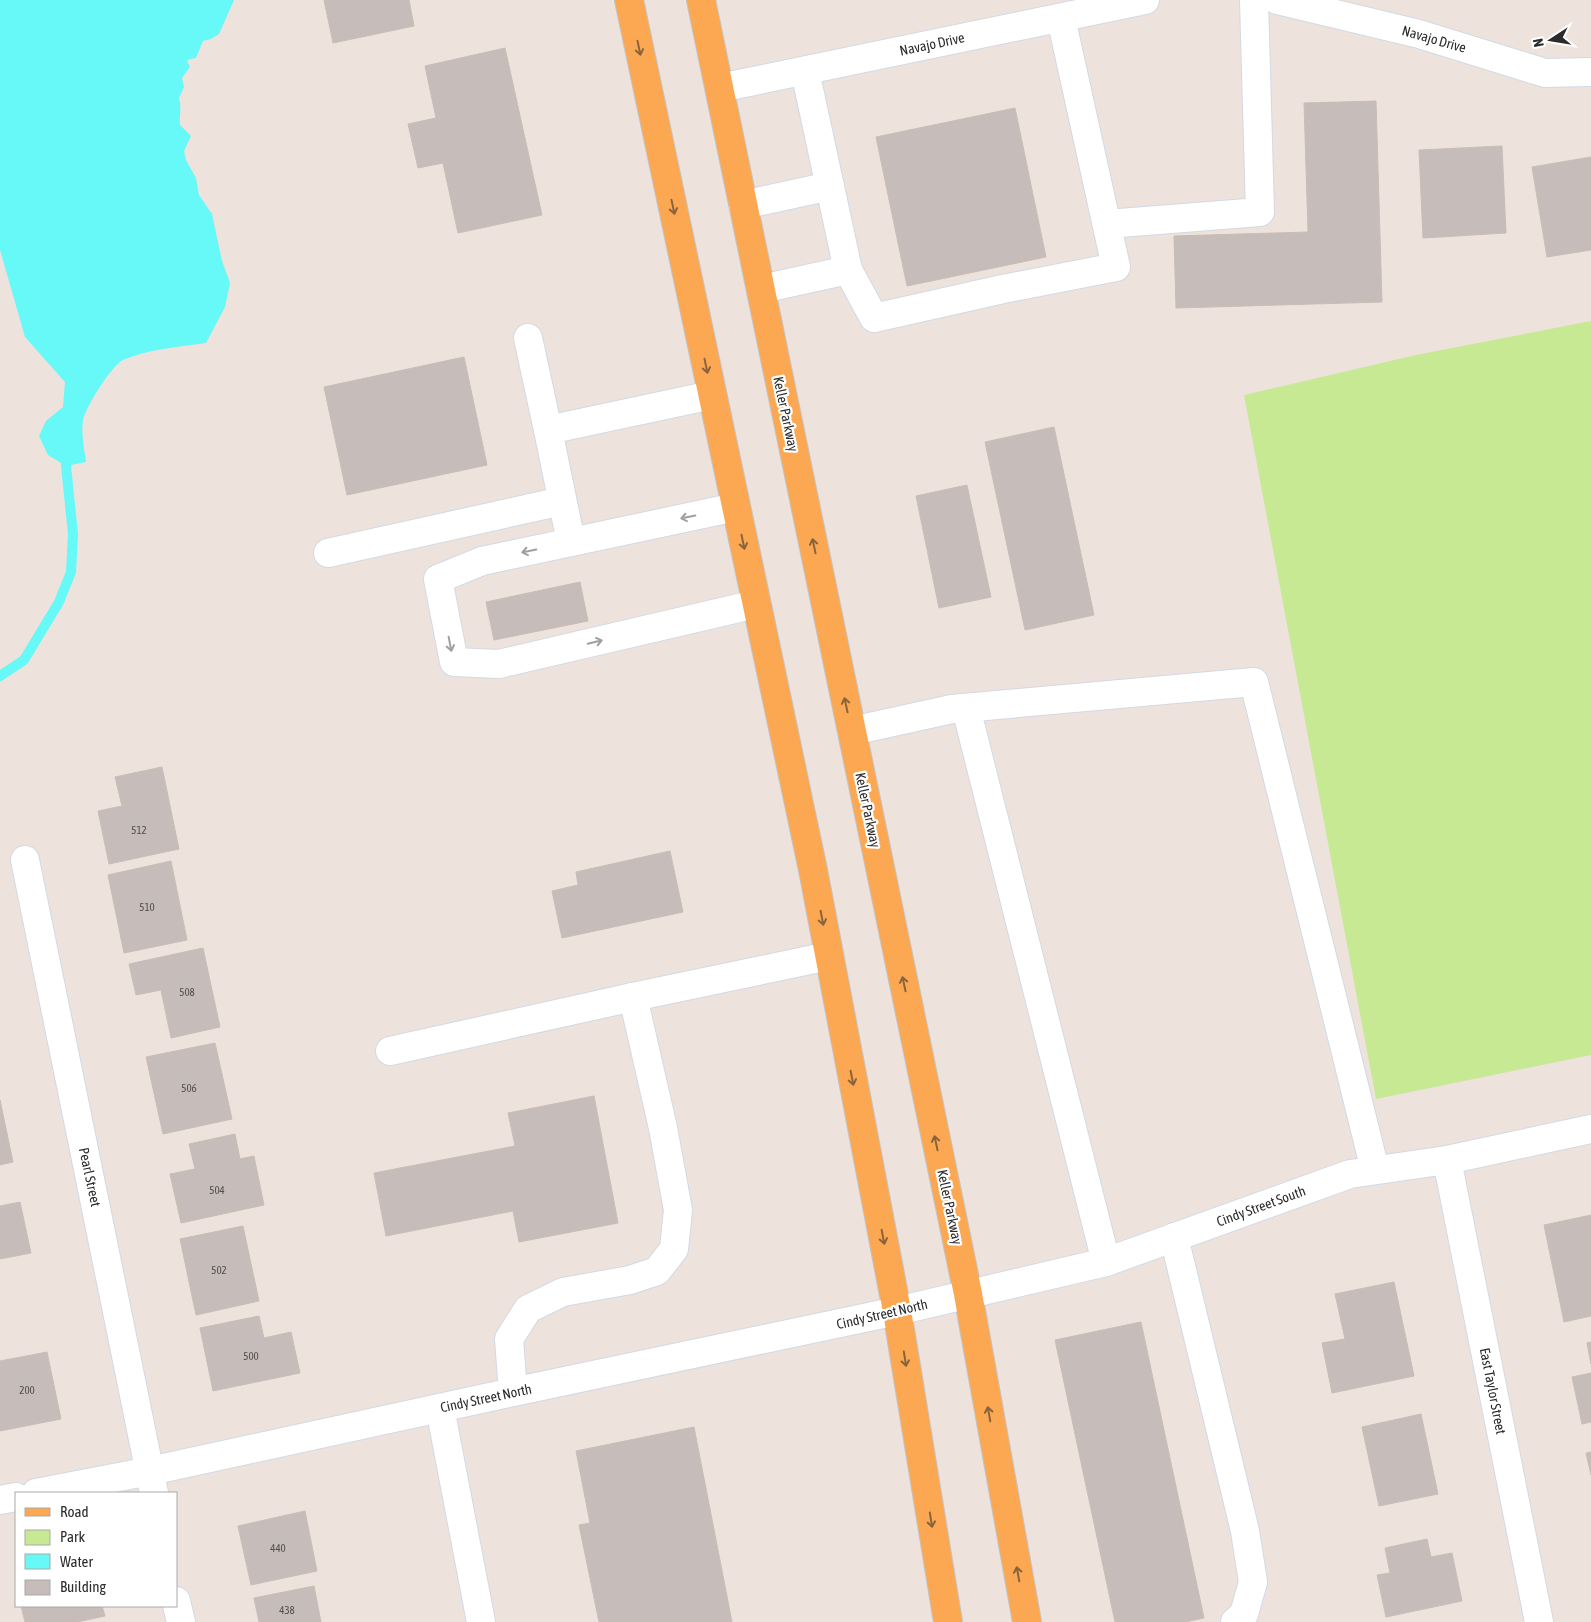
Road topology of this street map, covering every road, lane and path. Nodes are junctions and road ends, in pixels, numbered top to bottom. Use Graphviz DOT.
graph roads {
  1 [pos="629,0"];
  2 [pos="701,0"];
  3 [pos="1145,0"];
  4 [pos="1254,0"];
  5 [pos="1277,0"];
  6 [pos="1060,18"];
  7 [pos="805,71"];
  8 [pos="1591,72"];
  9 [pos="720,88"];
  10 [pos="830,186"];
  11 [pos="743,205"];
  12 [pos="1107,224"];
  13 [pos="848,270"];
  14 [pos="761,289"];
  15 [pos="528,338"];
  16 [pos="712,395"];
  17 [pos="548,430"];
  18 [pos="562,500"];
  19 [pos="736,508"];
  20 [pos="571,542"];
  21 [pos="328,553"];
  22 [pos="756,604"];
  23 [pos="966,708"];
  24 [pos="852,731"];
  25 [pos="25,860"];
  26 [pos="829,956"];
  27 [pos="633,997"];
  28 [pos="390,1052"];
  29 [pos="1591,1129"];
  30 [pos="1447,1160"];
  31 [pos="1375,1170"];
  32 [pos="1174,1237"];
  33 [pos="1106,1262"];
  34 [pos="968,1294"];
  35 [pos="936,1301"];
  36 [pos="897,1311"];
  37 [pos="513,1392"];
  38 [pos="440,1408"];
  39 [pos="152,1482"];
  40 [pos="47,1492"];
  41 [pos="15,1497"];
  42 [pos="0,1500"];
  43 [pos="177,1607"];
  44 [pos="181,1622"];
  45 [pos="481,1622"];
  46 [pos="948,1622"];
  47 [pos="1027,1622"];
  48 [pos="1235,1622"];
  49 [pos="1539,1622"];
  1 -- 16 [label="main road, one-way"];
  2 -- 9 [label="main road, Keller Parkway"];
  3 -- 6 [label="street, Navajo Drive"];
  4 -- 12 [label="street"];
  5 -- 8 [label="street, Navajo Drive"];
  6 -- 7 [label="street, Navajo Drive"];
  6 -- 12 [label="street"];
  7 -- 9 [label="street, Navajo Drive"];
  7 -- 10 [label="street"];
  9 -- 11 [label="main road, Keller Parkway"];
  10 -- 11 [label="street"];
  10 -- 13 [label="street"];
  11 -- 14 [label="main road, Keller Parkway"];
  12 -- 13 [label="street"];
  13 -- 14 [label="street"];
  24 -- 14 [label="main road, Keller Parkway, one-way"];
  15 -- 17 [label="street"];
  16 -- 17 [label="street"];
  16 -- 19 [label="main road"];
  17 -- 18 [label="street"];
  18 -- 20 [label="street"];
  18 -- 21 [label="street"];
  19 -- 20 [label="street, one-way"];
  19 -- 22 [label="main road, one-way"];
  20 -- 22 [label="street, one-way"];
  22 -- 26 [label="main road, one-way"];
  23 -- 24 [label="street"];
  23 -- 31 [label="street"];
  23 -- 33 [label="street"];
  34 -- 24 [label="main road, Keller Parkway, one-way"];
  25 -- 39 [label="street, Pearl Street"];
  26 -- 27 [label="street"];
  26 -- 36 [label="main road, one-way"];
  27 -- 28 [label="street"];
  27 -- 37 [label="street"];
  29 -- 30 [label="street, Cindy Street South"];
  30 -- 31 [label="street, Cindy Street South"];
  30 -- 49 [label="street, East Taylor Street"];
  31 -- 32 [label="street, Cindy Street South"];
  32 -- 33 [label="street, Cindy Street South"];
  32 -- 48 [label="street"];
  33 -- 34 [label="street, Cindy Street South"];
  34 -- 35 [label="street, Cindy Street South"];
  47 -- 34 [label="main road, Keller Parkway, one-way"];
  35 -- 36 [label="street, Cindy Street North"];
  36 -- 37 [label="street, Cindy Street North"];
  36 -- 46 [label="main road, one-way"];
  37 -- 38 [label="street, Cindy Street North"];
  38 -- 39 [label="street, Cindy Street North"];
  38 -- 45 [label="street"];
  39 -- 40 [label="street, Cindy Street North"];
  41 -- 42 [label="street"];
  43 -- 44 [label="street"];
}
